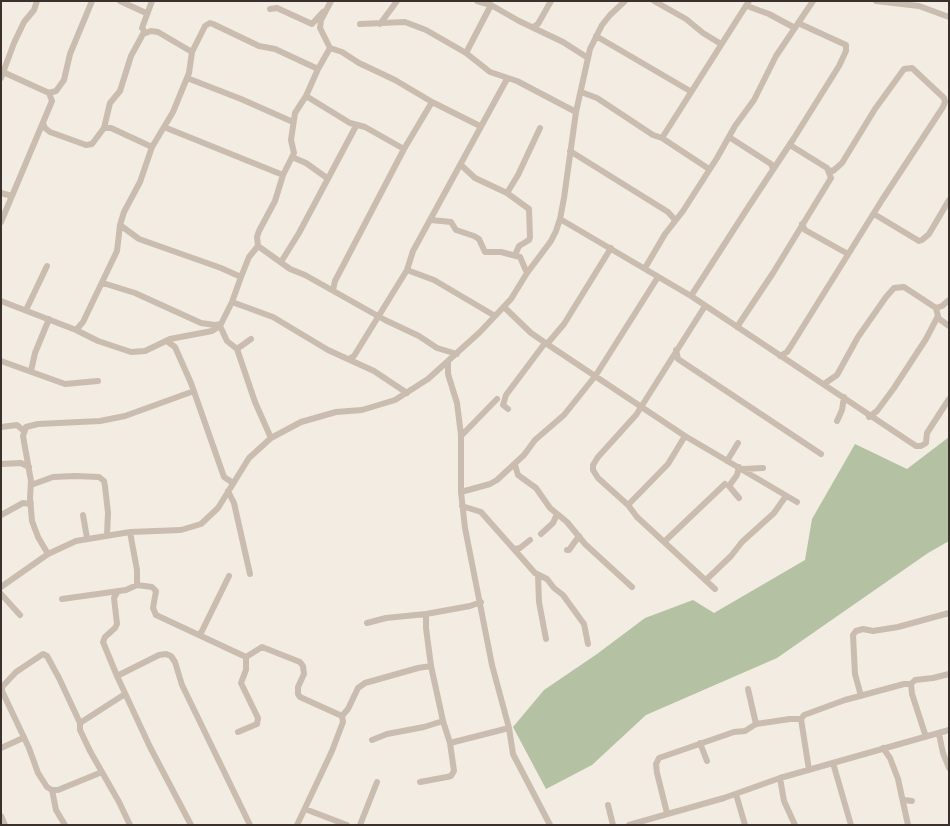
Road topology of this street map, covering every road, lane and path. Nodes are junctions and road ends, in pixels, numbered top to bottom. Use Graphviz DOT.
graph roads {
  1 [pos="37,1"];
  2 [pos="92,1"];
  3 [pos="120,1"];
  4 [pos="152,1"];
  5 [pos="397,1"];
  6 [pos="477,1"];
  7 [pos="551,1"];
  8 [pos="625,1"];
  9 [pos="654,1"];
  10 [pos="813,1"];
  11 [pos="876,1"];
  12 [pos="330,3"];
  13 [pos="748,4"];
  14 [pos="491,5"];
  15 [pos="270,9"];
  16 [pos="146,13"];
  17 [pos="949,17"];
  18 [pos="360,24"];
  19 [pos="380,24"];
  20 [pos="797,25"];
  21 [pos="536,26"];
  22 [pos="145,32"];
  23 [pos="596,36"];
  24 [pos="721,44"];
  25 [pos="330,48"];
  26 [pos="192,52"];
  27 [pos="466,53"];
  28 [pos="588,58"];
  29 [pos="318,69"];
  30 [pos="2,75"];
  31 [pos="187,78"];
  32 [pos="507,79"];
  33 [pos="690,91"];
  34 [pos="581,92"];
  35 [pos="49,93"];
  36 [pos="306,96"];
  37 [pos="432,102"];
  38 [pos="576,112"];
  39 [pos="293,122"];
  40 [pos="43,124"];
  41 [pos="164,126"];
  42 [pos="356,126"];
  43 [pos="480,126"];
  44 [pos="104,128"];
  45 [pos="540,128"];
  46 [pos="729,137"];
  47 [pos="662,138"];
  48 [pos="790,145"];
  49 [pos="152,147"];
  50 [pos="404,148"];
  51 [pos="570,151"];
  52 [pos="292,157"];
  53 [pos="461,165"];
  54 [pos="774,165"];
  55 [pos="709,169"];
  56 [pos="828,170"];
  57 [pos="282,175"];
  58 [pos="327,178"];
  59 [pos="1,193"];
  60 [pos="507,193"];
  61 [pos="12,196"];
  62 [pos="949,200"];
  63 [pos="874,214"];
  64 [pos="560,219"];
  65 [pos="431,220"];
  66 [pos="675,220"];
  67 [pos="1,222"];
  68 [pos="802,224"];
  69 [pos="120,225"];
  70 [pos="258,246"];
  71 [pos="611,248"];
  72 [pos="848,254"];
  73 [pos="514,255"];
  74 [pos="281,262"];
  75 [pos="47,266"];
  76 [pos="409,268"];
  77 [pos="645,268"];
  78 [pos="527,273"];
  79 [pos="241,277"];
  80 [pos="658,277"];
  81 [pos="103,282"];
  82 [pos="333,290"];
  83 [pos="691,296"];
  84 [pos="1,300"];
  85 [pos="949,300"];
  86 [pos="232,302"];
  87 [pos="705,306"];
  88 [pos="504,308"];
  89 [pos="936,308"];
  90 [pos="26,310"];
  91 [pos="379,315"];
  92 [pos="495,316"];
  93 [pos="938,318"];
  94 [pos="50,319"];
  95 [pos="222,325"];
  96 [pos="949,326"];
  97 [pos="737,327"];
  98 [pos="76,330"];
  99 [pos="251,339"];
  100 [pos="168,342"];
  101 [pos="546,344"];
  102 [pos="237,350"];
  103 [pos="676,350"];
  104 [pos="457,354"];
  105 [pos="780,356"];
  106 [pos="353,359"];
  107 [pos="1,361"];
  108 [pos="448,362"];
  109 [pos="440,369"];
  110 [pos="31,371"];
  111 [pos="448,374"];
  112 [pos="596,376"];
  113 [pos="98,381"];
  114 [pos="824,384"];
  115 [pos="194,391"];
  116 [pos="407,393"];
  117 [pos="844,397"];
  118 [pos="497,399"];
  119 [pos="949,399"];
  120 [pos="641,406"];
  121 [pos="508,409"];
  122 [pos="869,417"];
  123 [pos="837,421"];
  124 [pos="1,427"];
  125 [pos="24,431"];
  126 [pos="461,436"];
  127 [pos="685,436"];
  128 [pos="271,438"];
  129 [pos="738,443"];
  130 [pos="821,454"];
  131 [pos="727,461"];
  132 [pos="1,464"];
  133 [pos="29,467"];
  134 [pos="513,468"];
  135 [pos="741,468"];
  136 [pos="763,468"];
  137 [pos="233,483"];
  138 [pos="725,484"];
  139 [pos="32,485"];
  140 [pos="228,491"];
  141 [pos="461,492"];
  142 [pos="786,496"];
  143 [pos="739,498"];
  144 [pos="797,502"];
  145 [pos="31,504"];
  146 [pos="628,505"];
  147 [pos="462,506"];
  148 [pos="557,514"];
  149 [pos="1,515"];
  150 [pos="83,515"];
  151 [pos="130,532"];
  152 [pos="541,534"];
  153 [pos="107,535"];
  154 [pos="579,536"];
  155 [pos="87,538"];
  156 [pos="530,540"];
  157 [pos="665,541"];
  158 [pos="515,549"];
  159 [pos="567,550"];
  160 [pos="48,554"];
  161 [pos="250,574"];
  162 [pos="538,575"];
  163 [pos="229,576"];
  164 [pos="707,579"];
  165 [pos="137,585"];
  166 [pos="1,587"];
  167 [pos="632,587"];
  168 [pos="715,589"];
  169 [pos="118,591"];
  170 [pos="1,594"];
  171 [pos="62,599"];
  172 [pos="481,602"];
  173 [pos="949,613"];
  174 [pos="426,614"];
  175 [pos="20,615"];
  176 [pos="367,623"];
  177 [pos="200,635"];
  178 [pos="546,639"];
  179 [pos="588,644"];
  180 [pos="246,657"];
  181 [pos="431,666"];
  182 [pos="949,674"];
  183 [pos="116,676"];
  184 [pos="911,684"];
  185 [pos="748,688"];
  186 [pos="125,694"];
  187 [pos="862,696"];
  188 [pos="342,716"];
  189 [pos="802,719"];
  190 [pos="442,721"];
  191 [pos="80,723"];
  192 [pos="756,724"];
  193 [pos="509,728"];
  194 [pos="949,730"];
  195 [pos="238,732"];
  196 [pos="939,734"];
  197 [pos="926,737"];
  198 [pos="23,738"];
  199 [pos="372,740"];
  200 [pos="450,743"];
  201 [pos="700,744"];
  202 [pos="1,748"];
  203 [pos="883,748"];
  204 [pos="707,761"];
  205 [pos="833,763"];
  206 [pos="949,768"];
  207 [pos="809,770"];
  208 [pos="102,772"];
  209 [pos="780,778"];
  210 [pos="377,782"];
  211 [pos="420,782"];
  212 [pos="52,790"];
  213 [pos="736,794"];
  214 [pos="904,800"];
  215 [pos="912,801"];
  216 [pos="608,805"];
  217 [pos="305,810"];
  218 [pos="667,813"];
  219 [pos="1,816"];
  220 [pos="5,825"];
  221 [pos="65,825"];
  222 [pos="130,825"];
  223 [pos="191,825"];
  224 [pos="250,825"];
  225 [pos="297,825"];
  226 [pos="348,825"];
  227 [pos="360,825"];
  228 [pos="550,825"];
  229 [pos="613,825"];
  230 [pos="629,825"];
  231 [pos="745,825"];
  232 [pos="795,825"];
  233 [pos="851,825"];
  234 [pos="908,825"];
  1 -- 30 [label="street"];
  2 -- 35 [label="street"];
  3 -- 16 [label="street"];
  4 -- 16 [label="street"];
  5 -- 19 [label="street"];
  6 -- 14 [label="street"];
  7 -- 21 [label="street"];
  8 -- 23 [label="street"];
  9 -- 24 [label="street"];
  10 -- 20 [label="street"];
  11 -- 17 [label="street"];
  12 -- 15 [label="street"];
  12 -- 25 [label="street"];
  13 -- 20 [label="street"];
  13 -- 24 [label="street"];
  14 -- 21 [label="street"];
  14 -- 27 [label="street"];
  16 -- 22 [label="street"];
  18 -- 19 [label="street"];
  19 -- 27 [label="street"];
  20 -- 46 [label="street"];
  20 -- 48 [label="street"];
  21 -- 28 [label="street"];
  22 -- 26 [label="street"];
  22 -- 44 [label="street"];
  23 -- 28 [label="street"];
  23 -- 33 [label="street"];
  24 -- 33 [label="street"];
  25 -- 29 [label="street"];
  25 -- 37 [label="street"];
  26 -- 29 [label="street"];
  26 -- 31 [label="street"];
  27 -- 32 [label="street"];
  28 -- 34 [label="street"];
  29 -- 36 [label="street"];
  30 -- 35 [label="street"];
  31 -- 39 [label="street"];
  31 -- 41 [label="street"];
  32 -- 38 [label="street"];
  32 -- 43 [label="street"];
  33 -- 47 [label="street"];
  34 -- 38 [label="street"];
  34 -- 47 [label="street"];
  35 -- 40 [label="street"];
  36 -- 39 [label="street"];
  36 -- 42 [label="street"];
  37 -- 43 [label="street"];
  37 -- 50 [label="street"];
  38 -- 51 [label="street"];
  39 -- 52 [label="street"];
  40 -- 44 [label="street"];
  40 -- 61 [label="street"];
  41 -- 49 [label="street"];
  41 -- 57 [label="street"];
  42 -- 50 [label="street"];
  42 -- 58 [label="street"];
  43 -- 53 [label="street"];
  44 -- 49 [label="street"];
  45 -- 60 [label="street"];
  46 -- 54 [label="street"];
  46 -- 55 [label="street"];
  47 -- 55 [label="street"];
  48 -- 54 [label="street"];
  48 -- 56 [label="street"];
  49 -- 69 [label="street"];
  50 -- 82 [label="street"];
  51 -- 64 [label="street"];
  51 -- 66 [label="street"];
  52 -- 57 [label="street"];
  52 -- 58 [label="street"];
  53 -- 60 [label="street"];
  53 -- 65 [label="street"];
  54 -- 83 [label="street"];
  55 -- 66 [label="street"];
  56 -- 63 [label="street"];
  56 -- 68 [label="street"];
  57 -- 70 [label="street"];
  58 -- 74 [label="street"];
  59 -- 61 [label="street"];
  60 -- 73 [label="street"];
  61 -- 67 [label="street"];
  62 -- 63 [label="street"];
  63 -- 72 [label="street"];
  64 -- 71 [label="street"];
  64 -- 78 [label="street"];
  65 -- 73 [label="street"];
  65 -- 76 [label="street"];
  66 -- 77 [label="street"];
  68 -- 72 [label="street"];
  68 -- 97 [label="street"];
  69 -- 79 [label="street"];
  69 -- 81 [label="street"];
  70 -- 74 [label="street"];
  70 -- 79 [label="street"];
  71 -- 77 [label="street"];
  71 -- 101 [label="street"];
  72 -- 105 [label="street"];
  73 -- 78 [label="street"];
  74 -- 82 [label="street"];
  75 -- 90 [label="street"];
  76 -- 91 [label="street"];
  76 -- 92 [label="street"];
  77 -- 80 [label="street"];
  78 -- 88 [label="street"];
  79 -- 86 [label="street"];
  80 -- 83 [label="street"];
  80 -- 112 [label="street"];
  81 -- 95 [label="street"];
  81 -- 98 [label="street"];
  82 -- 91 [label="street"];
  83 -- 87 [label="street"];
  84 -- 90 [label="street"];
  85 -- 89 [label="street"];
  86 -- 95 [label="street"];
  86 -- 106 [label="street"];
  87 -- 97 [label="street"];
  87 -- 103 [label="street"];
  88 -- 92 [label="street"];
  88 -- 101 [label="street"];
  89 -- 93 [label="street"];
  89 -- 114 [label="street"];
  90 -- 94 [label="street"];
  91 -- 104 [label="street"];
  91 -- 106 [label="street"];
  92 -- 104 [label="street"];
  93 -- 96 [label="street"];
  93 -- 122 [label="street"];
  94 -- 98 [label="street"];
  94 -- 110 [label="street"];
  95 -- 100 [label="street"];
  95 -- 102 [label="street"];
  97 -- 105 [label="street"];
  98 -- 100 [label="street"];
  99 -- 102 [label="street"];
  100 -- 115 [label="street"];
  101 -- 112 [label="street"];
  101 -- 121 [label="street"];
  102 -- 128 [label="street"];
  103 -- 120 [label="street"];
  103 -- 130 [label="street"];
  104 -- 108 [label="street"];
  105 -- 114 [label="street"];
  106 -- 116 [label="street"];
  107 -- 110 [label="street"];
  108 -- 109 [label="street"];
  108 -- 111 [label="street"];
  109 -- 111 [label="street"];
  109 -- 116 [label="street"];
  110 -- 113 [label="street"];
  111 -- 126 [label="street"];
  112 -- 120 [label="street"];
  112 -- 134 [label="street"];
  114 -- 117 [label="street"];
  115 -- 125 [label="street"];
  115 -- 137 [label="street"];
  116 -- 128 [label="street"];
  117 -- 122 [label="street"];
  117 -- 123 [label="street"];
  118 -- 126 [label="street"];
  119 -- 122 [label="street"];
  120 -- 127 [label="street"];
  120 -- 146 [label="street"];
  124 -- 125 [label="street"];
  125 -- 133 [label="street"];
  126 -- 141 [label="street"];
  127 -- 131 [label="street"];
  127 -- 146 [label="street"];
  128 -- 137 [label="street"];
  129 -- 131 [label="street"];
  131 -- 135 [label="street"];
  132 -- 133 [label="street"];
  133 -- 139 [label="street"];
  134 -- 141 [label="street"];
  134 -- 148 [label="street"];
  135 -- 136 [label="street"];
  135 -- 142 [label="street"];
  135 -- 143 [label="street"];
  137 -- 140 [label="street"];
  138 -- 157 [label="street"];
  139 -- 145 [label="street"];
  139 -- 153 [label="street"];
  140 -- 151 [label="street"];
  140 -- 161 [label="street"];
  141 -- 147 [label="street"];
  142 -- 144 [label="street"];
  142 -- 164 [label="street"];
  145 -- 149 [label="street"];
  145 -- 160 [label="street"];
  146 -- 157 [label="street"];
  147 -- 158 [label="street"];
  147 -- 172 [label="street"];
  148 -- 152 [label="street"];
  148 -- 154 [label="street"];
  150 -- 155 [label="street"];
  151 -- 153 [label="street"];
  151 -- 165 [label="street"];
  153 -- 155 [label="street"];
  154 -- 159 [label="street"];
  154 -- 167 [label="street"];
  155 -- 160 [label="street"];
  156 -- 158 [label="street"];
  157 -- 164 [label="street"];
  158 -- 162 [label="street"];
  160 -- 166 [label="street"];
  162 -- 178 [label="street"];
  162 -- 179 [label="street"];
  163 -- 177 [label="street"];
  164 -- 168 [label="street"];
  165 -- 169 [label="street"];
  165 -- 177 [label="street"];
  169 -- 171 [label="street"];
  169 -- 183 [label="street"];
  170 -- 175 [label="street"];
  172 -- 174 [label="street"];
  172 -- 193 [label="street"];
  173 -- 187 [label="street"];
  174 -- 176 [label="street"];
  174 -- 181 [label="street"];
  177 -- 180 [label="street"];
  180 -- 188 [label="street"];
  180 -- 195 [label="street"];
  181 -- 188 [label="street"];
  181 -- 190 [label="street"];
  182 -- 184 [label="street"];
  183 -- 186 [label="street"];
  183 -- 224 [label="street"];
  184 -- 187 [label="street"];
  184 -- 197 [label="street"];
  185 -- 192 [label="street"];
  186 -- 191 [label="street"];
  186 -- 223 [label="street"];
  187 -- 189 [label="street"];
  188 -- 217 [label="street"];
  189 -- 192 [label="street"];
  189 -- 207 [label="street"];
  190 -- 199 [label="street"];
  190 -- 200 [label="street"];
  191 -- 198 [label="street"];
  191 -- 208 [label="street"];
  192 -- 201 [label="street"];
  193 -- 200 [label="street"];
  193 -- 228 [label="street"];
  194 -- 196 [label="street"];
  196 -- 197 [label="street"];
  196 -- 206 [label="street"];
  197 -- 203 [label="street"];
  198 -- 202 [label="street"];
  198 -- 212 [label="street"];
  200 -- 211 [label="street"];
  201 -- 204 [label="street"];
  201 -- 218 [label="street"];
  203 -- 205 [label="street"];
  203 -- 214 [label="street"];
  205 -- 207 [label="street"];
  205 -- 233 [label="street"];
  207 -- 209 [label="street"];
  208 -- 212 [label="street"];
  208 -- 222 [label="street"];
  209 -- 213 [label="street"];
  209 -- 232 [label="street"];
  210 -- 227 [label="street"];
  212 -- 221 [label="street"];
  213 -- 218 [label="street"];
  213 -- 231 [label="street"];
  214 -- 215 [label="street"];
  214 -- 234 [label="street"];
  216 -- 229 [label="street"];
  217 -- 225 [label="street"];
  217 -- 226 [label="street"];
  218 -- 230 [label="street"];
  219 -- 220 [label="street"];
}
